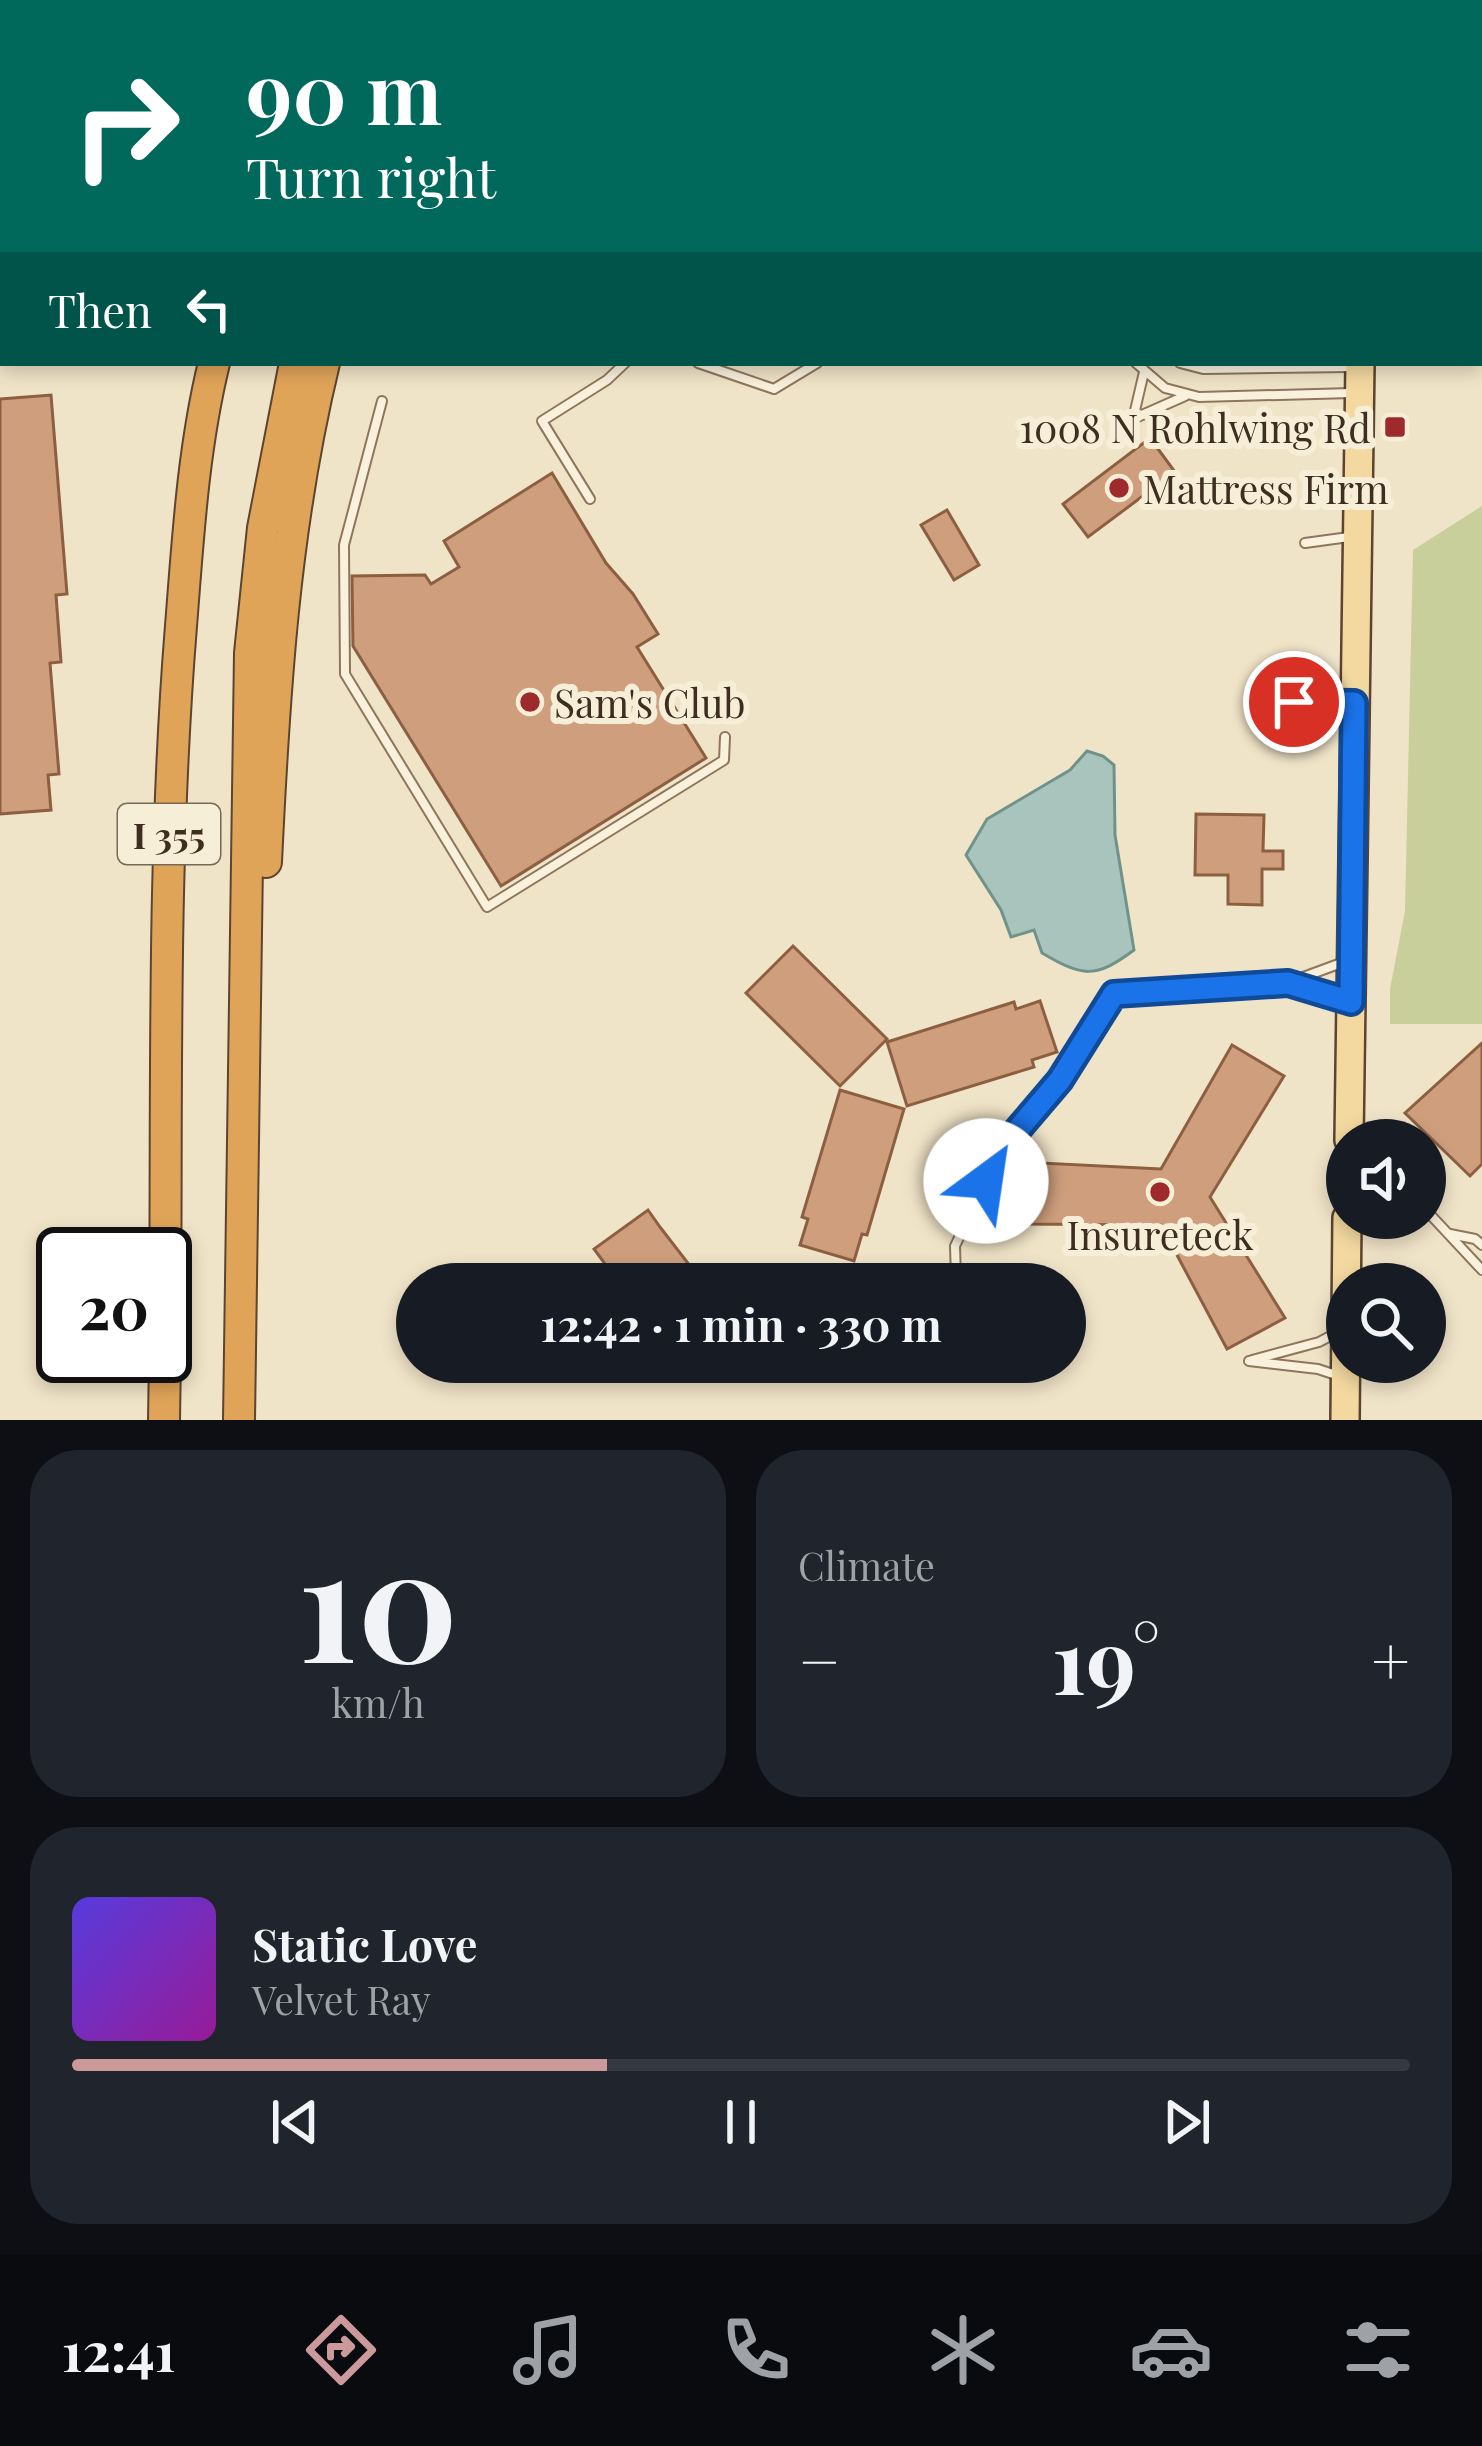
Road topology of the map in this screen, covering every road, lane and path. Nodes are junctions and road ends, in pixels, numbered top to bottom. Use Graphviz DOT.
graph roads {
  1 [pos="294,366"];
  2 [pos="323,366"];
  3 [pos="622,366"];
  4 [pos="707,366"];
  5 [pos="812,366"];
  6 [pos="1192,366"];
  7 [pos="213,367"];
  8 [pos="1140,367"];
  9 [pos="1358,371"];
  10 [pos="1188,395"];
  11 [pos="382,400"];
  12 [pos="590,499"];
  13 [pos="1356,536"];
  14 [pos="1305,543"];
  15 [pos="1294,702"];
  16 [pos="1354,703"];
  17 [pos="724,737"];
  18 [pos="1351,959"];
  19 [pos="1288,983"];
  20 [pos="1351,1002"];
  21 [pos="1349,1119"];
  22 [pos="245,1120"];
  23 [pos="166,1227"];
  24 [pos="1446,1231"];
  25 [pos="1449,1234"];
  26 [pos="1482,1245"];
  27 [pos="956,1263"];
  28 [pos="1482,1270"];
  29 [pos="1326,1339"];
  30 [pos="1326,1372"];
  31 [pos="165,1383"];
  32 [pos="1346,1383"];
  33 [pos="164,1420"];
  34 [pos="239,1420"];
  35 [pos="1345,1420"];
  1 -- 22 [label="highway, I 355"];
  2 -- 22 [label="highway"];
  3 -- 12 [label="lane"];
  4 -- 5 [label="lane"];
  6 -- 9 [label="lane"];
  7 -- 23 [label="highway, I 355"];
  8 -- 10 [label="lane"];
  8 -- 10 [label="lane"];
  9 -- 10 [label="lane"];
  9 -- 13 [label="main road"];
  11 -- 17 [label="lane"];
  13 -- 14 [label="lane"];
  13 -- 16 [label="main road"];
  15 -- 16 [label="lane"];
  16 -- 18 [label="main road"];
  18 -- 19 [label="lane"];
  18 -- 20 [label="main road"];
  19 -- 20 [label="lane"];
  19 -- 27 [label="lane"];
  20 -- 21 [label="main road"];
  22 -- 34 [label="highway, I 355"];
  24 -- 25 [label="lane"];
  25 -- 26 [label="lane"];
  25 -- 28 [label="lane"];
  29 -- 30 [label="lane"];
  31 -- 33 [label="highway"];
  32 -- 35 [label="main road"];
}
